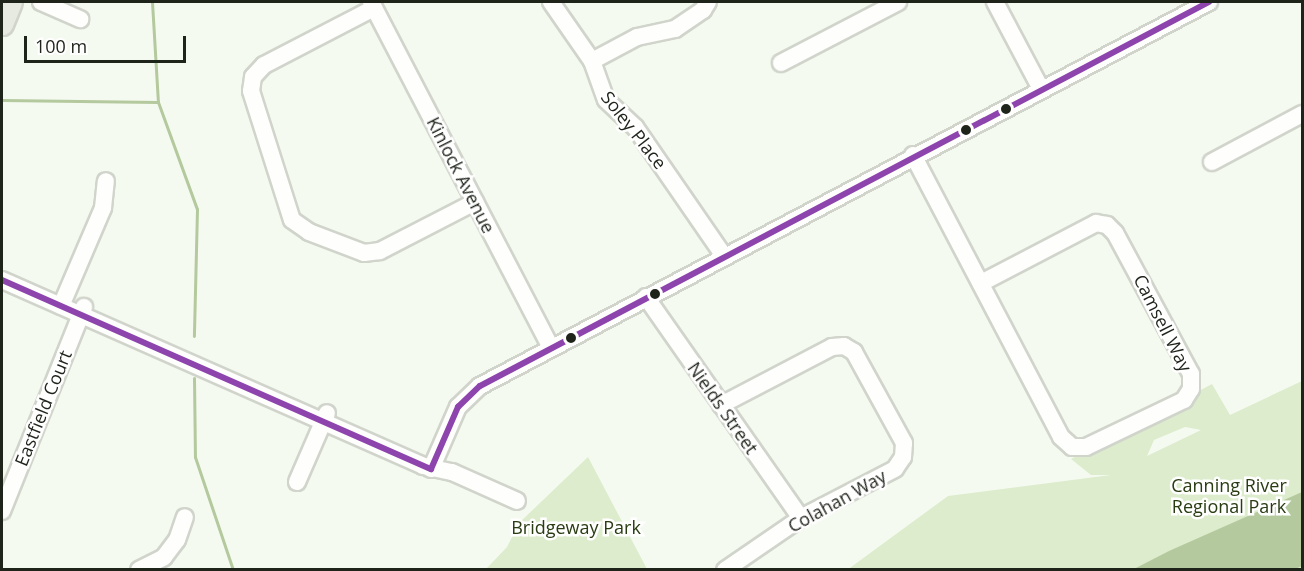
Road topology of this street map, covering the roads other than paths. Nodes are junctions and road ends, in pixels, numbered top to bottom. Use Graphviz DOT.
graph roads {
  1 [pos="11,2"];
  2 [pos="41,2"];
  3 [pos="551,2"];
  4 [pos="708,2"];
  5 [pos="898,2"];
  6 [pos="995,2"];
  7 [pos="1209,2"];
  8 [pos="372,5"];
  9 [pos="80,19"];
  10 [pos="2,24"];
  11 [pos="592,61"];
  12 [pos="781,63"];
  13 [pos="1041,89"];
  14 [pos="1302,114"];
  15 [pos="913,155"];
  16 [pos="1212,162"];
  17 [pos="105,181"];
  18 [pos="475,202"];
  19 [pos="724,256"];
  20 [pos="2,269"];
  21 [pos="2,280"];
  22 [pos="981,283"];
  23 [pos="646,297"];
  24 [pos="63,302"];
  25 [pos="83,310"];
  26 [pos="551,348"];
  27 [pos="721,405"];
  28 [pos="325,417"];
  29 [pos="436,466"];
  30 [pos="297,482"];
  31 [pos="517,501"];
  32 [pos="2,511"];
  33 [pos="185,517"];
  34 [pos="801,518"];
  35 [pos="139,570"];
  36 [pos="725,570"];
  1 -- 10 [label="main road"];
  2 -- 9 [label="street"];
  3 -- 11 [label="street, Soley Place"];
  4 -- 11 [label="street"];
  5 -- 12 [label="street"];
  6 -- 13 [label="street"];
  7 -- 13 [label="street"];
  8 -- 18 [label="street, Kinlock Avenue"];
  8 -- 18 [label="street"];
  11 -- 19 [label="street, Soley Place"];
  13 -- 15 [label="street"];
  14 -- 16 [label="street"];
  15 -- 19 [label="street"];
  15 -- 22 [label="street, Camsell Way"];
  17 -- 24 [label="street"];
  18 -- 26 [label="street, Kinlock Avenue"];
  19 -- 23 [label="street"];
  20 -- 24 [label="street"];
  21 -- 24 [label="street"];
  22 -- 22 [label="street, Camsell Way"];
  23 -- 26 [label="street"];
  23 -- 27 [label="street, Nields Street"];
  24 -- 25 [label="street"];
  25 -- 28 [label="street"];
  25 -- 32 [label="street, Eastfield Court"];
  26 -- 29 [label="street"];
  27 -- 34 [label="street, Nields Street"];
  27 -- 34 [label="street, Colahan Way"];
  28 -- 29 [label="street"];
  28 -- 30 [label="street"];
  29 -- 31 [label="street"];
  33 -- 35 [label="street"];
  34 -- 36 [label="street, Colahan Way"];
}
